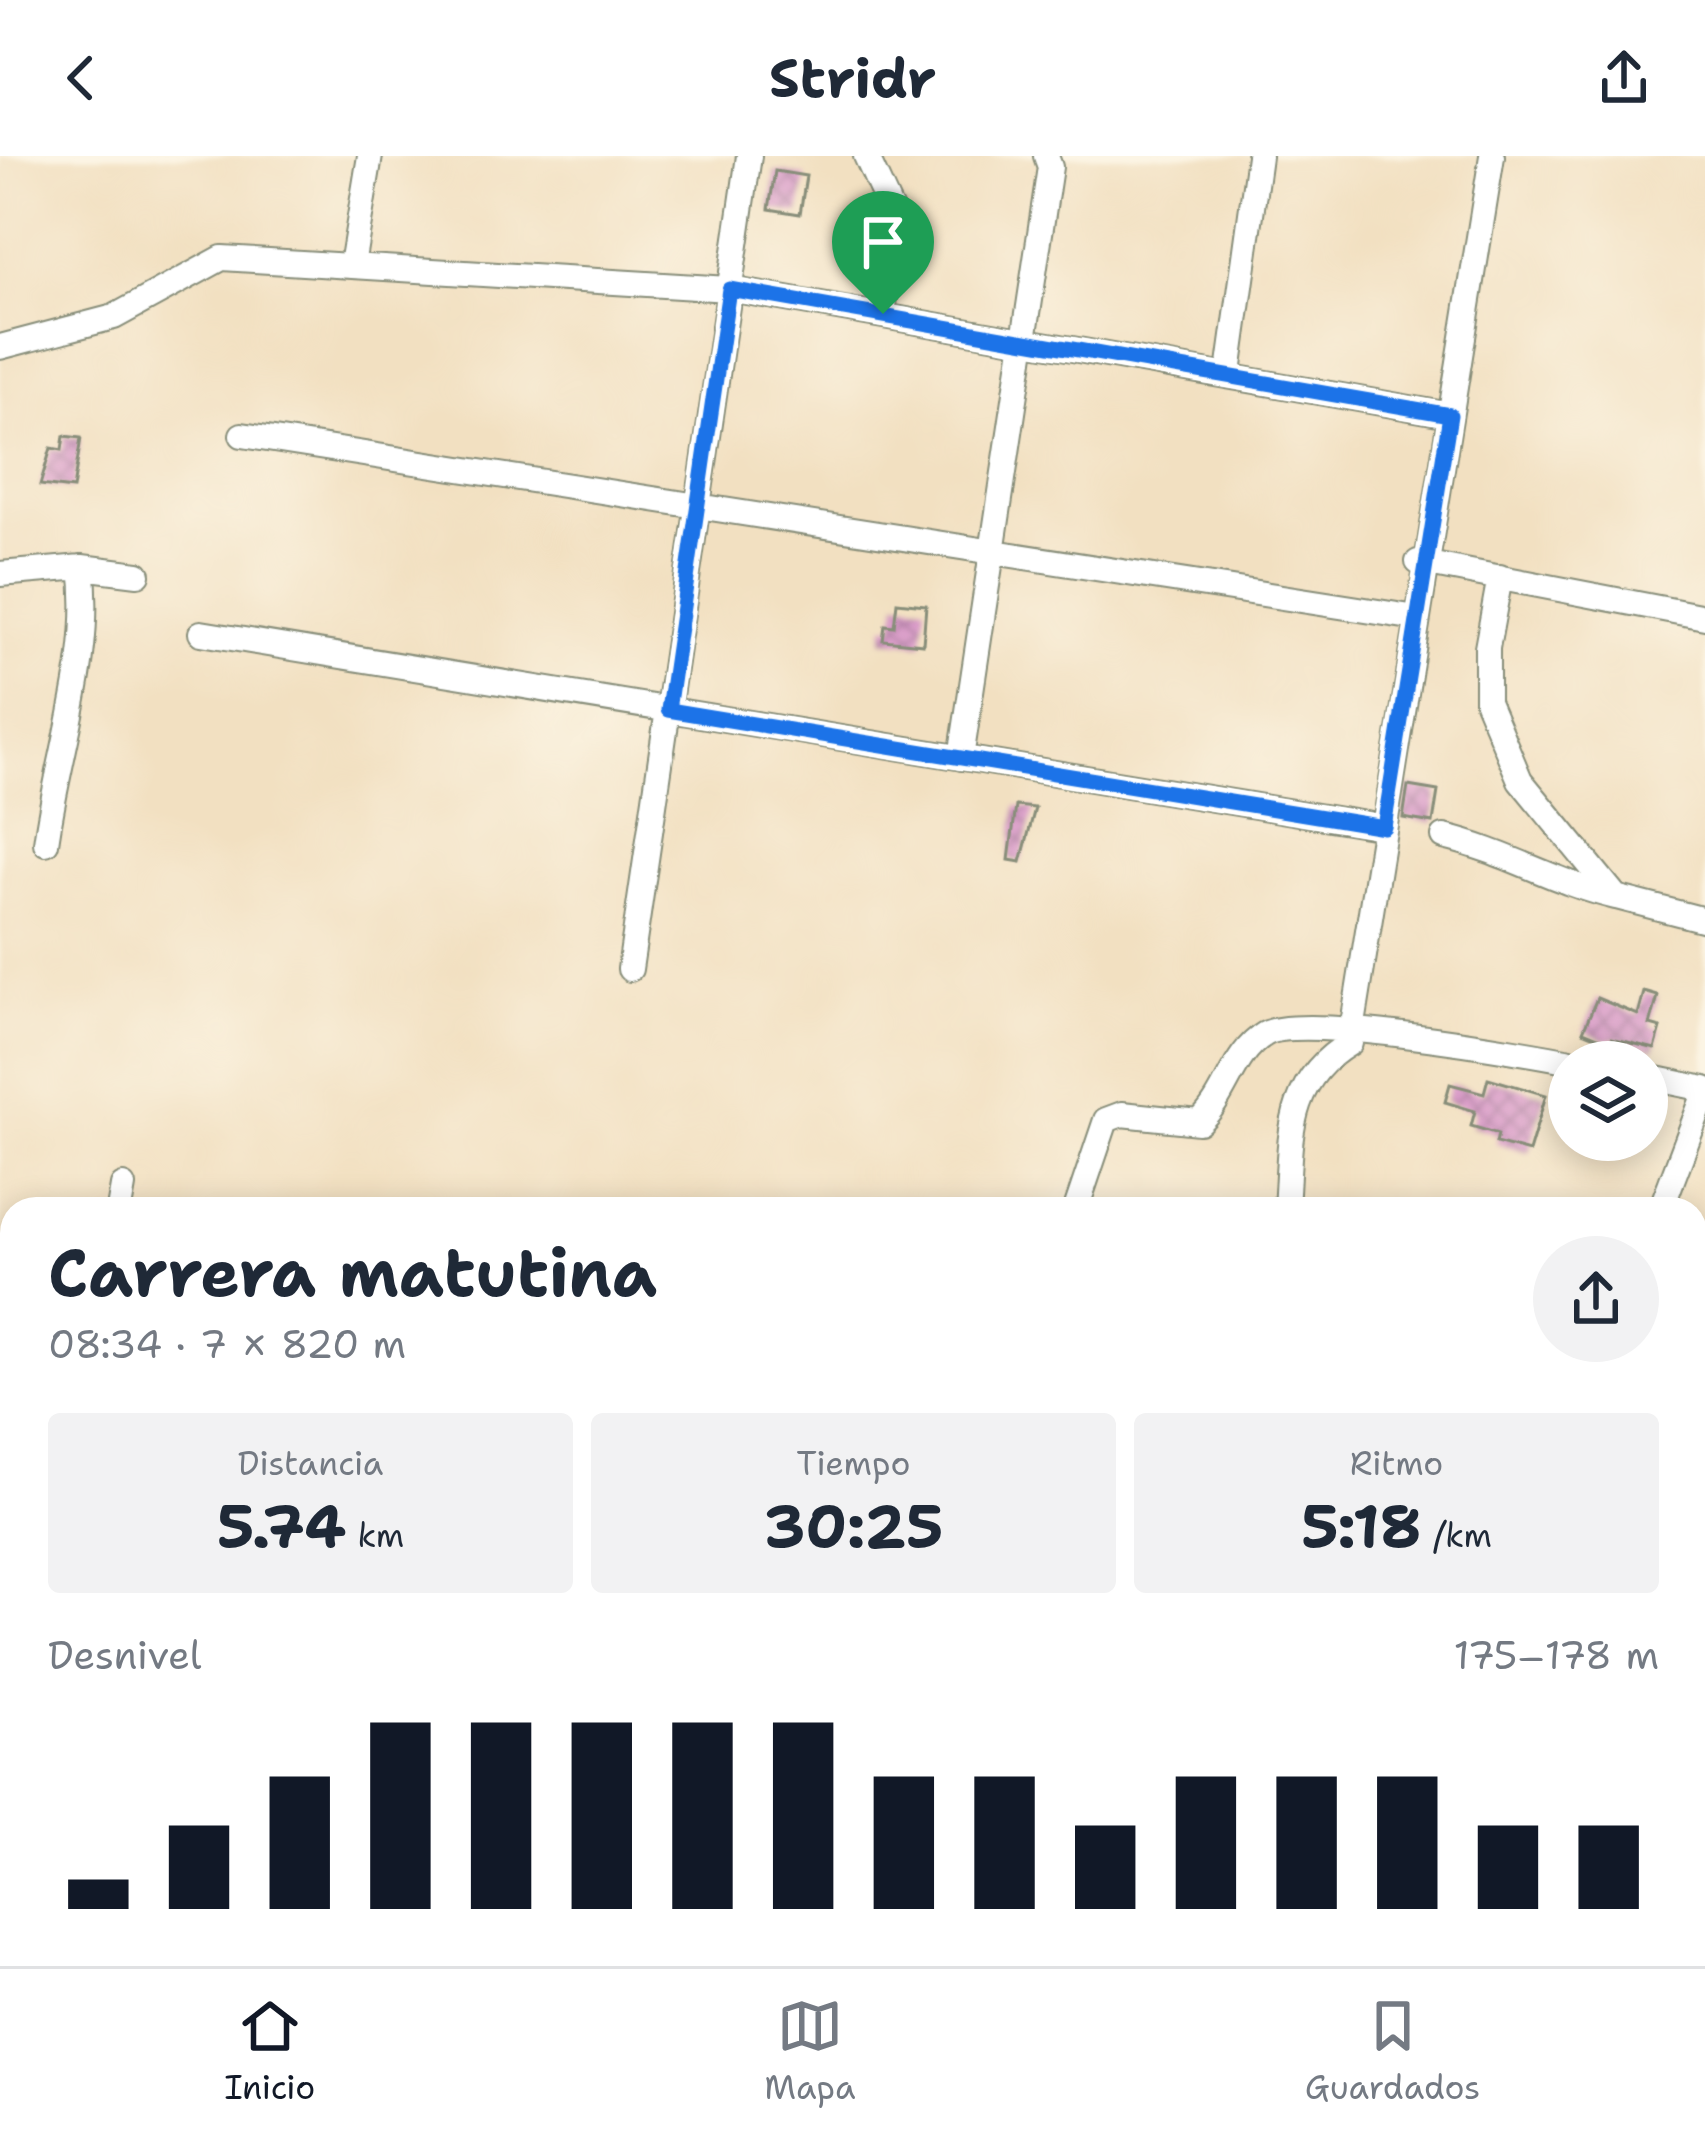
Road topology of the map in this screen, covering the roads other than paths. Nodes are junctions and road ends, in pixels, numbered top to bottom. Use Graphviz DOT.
graph roads {
  1 [pos="370,156"];
  2 [pos="749,156"];
  3 [pos="866,156"];
  4 [pos="1046,156"];
  5 [pos="1259,156"];
  6 [pos="1492,156"];
  7 [pos="352,265"];
  8 [pos="729,289"];
  9 [pos="883,314"];
  10 [pos="1022,337"];
  11 [pos="0,347"];
  12 [pos="1229,374"];
  13 [pos="1450,415"];
  14 [pos="242,435"];
  15 [pos="698,506"];
  16 [pos="991,551"];
  17 [pos="1422,562"];
  18 [pos="82,567"];
  19 [pos="0,574"];
  20 [pos="138,574"];
  21 [pos="1499,577"];
  22 [pos="1705,617"];
  23 [pos="1417,618"];
  24 [pos="200,633"];
  25 [pos="668,710"];
  26 [pos="961,758"];
  27 [pos="1384,827"];
  28 [pos="1444,837"];
  29 [pos="46,843"];
  30 [pos="1616,897"];
  31 [pos="1705,920"];
  32 [pos="630,969"];
  33 [pos="1352,1034"];
  34 [pos="1548,1056"];
  35 [pos="1668,1082"];
  36 [pos="1705,1091"];
  37 [pos="1080,1197"];
  38 [pos="1287,1197"];
  39 [pos="1665,1197"];
  1 -- 7 [label="street"];
  2 -- 8 [label="street"];
  3 -- 9 [label="street"];
  4 -- 10 [label="street"];
  5 -- 12 [label="street"];
  6 -- 13 [label="street"];
  7 -- 8 [label="street"];
  7 -- 11 [label="street"];
  8 -- 9 [label="street"];
  8 -- 15 [label="street"];
  9 -- 10 [label="street"];
  10 -- 12 [label="street"];
  10 -- 16 [label="street"];
  12 -- 13 [label="street"];
  13 -- 17 [label="street"];
  14 -- 15 [label="street"];
  15 -- 16 [label="street"];
  15 -- 25 [label="street"];
  16 -- 23 [label="street"];
  16 -- 26 [label="street"];
  17 -- 21 [label="street"];
  17 -- 23 [label="street"];
  18 -- 19 [label="street"];
  18 -- 20 [label="street"];
  18 -- 29 [label="street"];
  21 -- 22 [label="street"];
  21 -- 30 [label="street"];
  23 -- 27 [label="street"];
  24 -- 25 [label="street"];
  25 -- 26 [label="street"];
  25 -- 32 [label="street"];
  26 -- 27 [label="street"];
  27 -- 33 [label="street"];
  28 -- 30 [label="street"];
  30 -- 31 [label="street"];
  33 -- 34 [label="street"];
  33 -- 37 [label="street"];
  33 -- 38 [label="street"];
  35 -- 36 [label="street"];
  36 -- 39 [label="street"];
}
